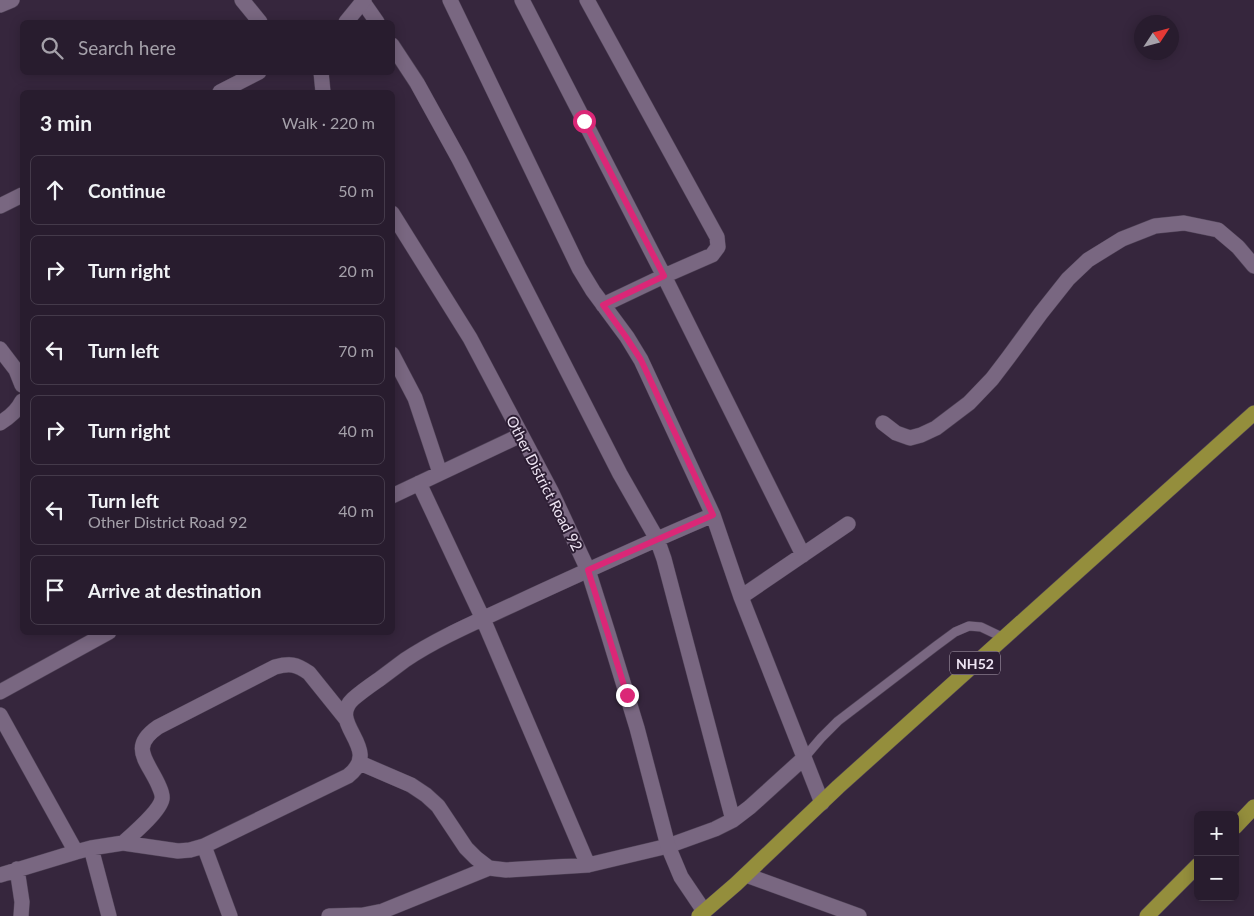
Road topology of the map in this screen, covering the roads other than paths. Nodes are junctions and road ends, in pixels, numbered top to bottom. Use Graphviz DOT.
graph roads {
  1 [pos="12,0"];
  2 [pos="242,0"];
  3 [pos="450,0"];
  4 [pos="522,0"];
  5 [pos="587,0"];
  6 [pos="363,1"];
  7 [pos="0,4"];
  8 [pos="258,20"];
  9 [pos="348,20"];
  10 [pos="376,20"];
  11 [pos="395,50"];
  12 [pos="322,75"];
  13 [pos="252,82"];
  14 [pos="226,90"];
  15 [pos="323,90"];
  16 [pos="20,196"];
  17 [pos="0,206"];
  18 [pos="395,218"];
  19 [pos="1254,266"];
  20 [pos="664,276"];
  21 [pos="603,305"];
  22 [pos="0,349"];
  23 [pos="395,360"];
  24 [pos="20,380"];
  25 [pos="20,406"];
  26 [pos="1254,413"];
  27 [pos="0,423"];
  28 [pos="883,424"];
  29 [pos="521,435"];
  30 [pos="440,474"];
  31 [pos="419,483"];
  32 [pos="395,494"];
  33 [pos="713,515"];
  34 [pos="848,524"];
  35 [pos="656,539"];
  36 [pos="803,555"];
  37 [pos="588,570"];
  38 [pos="741,597"];
  39 [pos="482,619"];
  40 [pos="103,635"];
  41 [pos="1004,638"];
  42 [pos="0,692"];
  43 [pos="0,716"];
  44 [pos="346,719"];
  45 [pos="804,758"];
  46 [pos="360,763"];
  47 [pos="822,803"];
  48 [pos="1254,807"];
  49 [pos="733,820"];
  50 [pos="1239,822"];
  51 [pos="123,843"];
  52 [pos="204,846"];
  53 [pos="668,846"];
  54 [pos="92,848"];
  55 [pos="76,852"];
  56 [pos="588,865"];
  57 [pos="489,868"];
  58 [pos="1194,868"];
  59 [pos="17,869"];
  60 [pos="0,875"];
  61 [pos="746,875"];
  62 [pos="701,914"];
  63 [pos="21,916"];
  64 [pos="109,916"];
  65 [pos="230,916"];
  66 [pos="330,916"];
  67 [pos="859,916"];
  68 [pos="1147,916"];
  1 -- 7 [label="street"];
  2 -- 8 [label="street"];
  3 -- 21 [label="street"];
  4 -- 20 [label="street"];
  5 -- 20 [label="street"];
  6 -- 9 [label="street"];
  6 -- 10 [label="street"];
  11 -- 35 [label="street"];
  12 -- 15 [label="street"];
  13 -- 14 [label="street"];
  16 -- 17 [label="street"];
  18 -- 29 [label="street, Other District Road 92"];
  19 -- 28 [label="street"];
  20 -- 21 [label="street"];
  20 -- 36 [label="street"];
  21 -- 33 [label="street"];
  22 -- 24 [label="street"];
  23 -- 30 [label="street"];
  25 -- 27 [label="street"];
  26 -- 41 [label="highway, NH52"];
  29 -- 30 [label="street"];
  29 -- 37 [label="street, Other District Road 92"];
  30 -- 31 [label="street"];
  31 -- 32 [label="street"];
  31 -- 39 [label="street"];
  33 -- 35 [label="street"];
  33 -- 38 [label="street"];
  34 -- 36 [label="street"];
  35 -- 37 [label="street"];
  35 -- 49 [label="street"];
  36 -- 38 [label="street"];
  37 -- 39 [label="street"];
  37 -- 53 [label="street, Other District Road 92"];
  38 -- 45 [label="street"];
  39 -- 44 [label="street"];
  39 -- 56 [label="street"];
  40 -- 42 [label="street"];
  41 -- 45 [label="lane"];
  41 -- 47 [label="highway, NH52"];
  43 -- 55 [label="street"];
  44 -- 46 [label="street"];
  44 -- 51 [label="street"];
  45 -- 47 [label="street"];
  45 -- 49 [label="street"];
  46 -- 52 [label="street"];
  46 -- 57 [label="street"];
  47 -- 61 [label="highway, NH52"];
  48 -- 50 [label="highway"];
  49 -- 53 [label="street"];
  51 -- 52 [label="street"];
  51 -- 54 [label="street"];
  52 -- 65 [label="street"];
  53 -- 56 [label="street"];
  53 -- 62 [label="street, Other District Road 92"];
  54 -- 55 [label="street"];
  54 -- 64 [label="street"];
  55 -- 59 [label="street"];
  56 -- 57 [label="street"];
  57 -- 66 [label="street"];
  58 -- 68 [label="highway"];
  59 -- 60 [label="street"];
  59 -- 63 [label="street"];
  61 -- 62 [label="highway, NH52"];
  61 -- 67 [label="street"];
}
